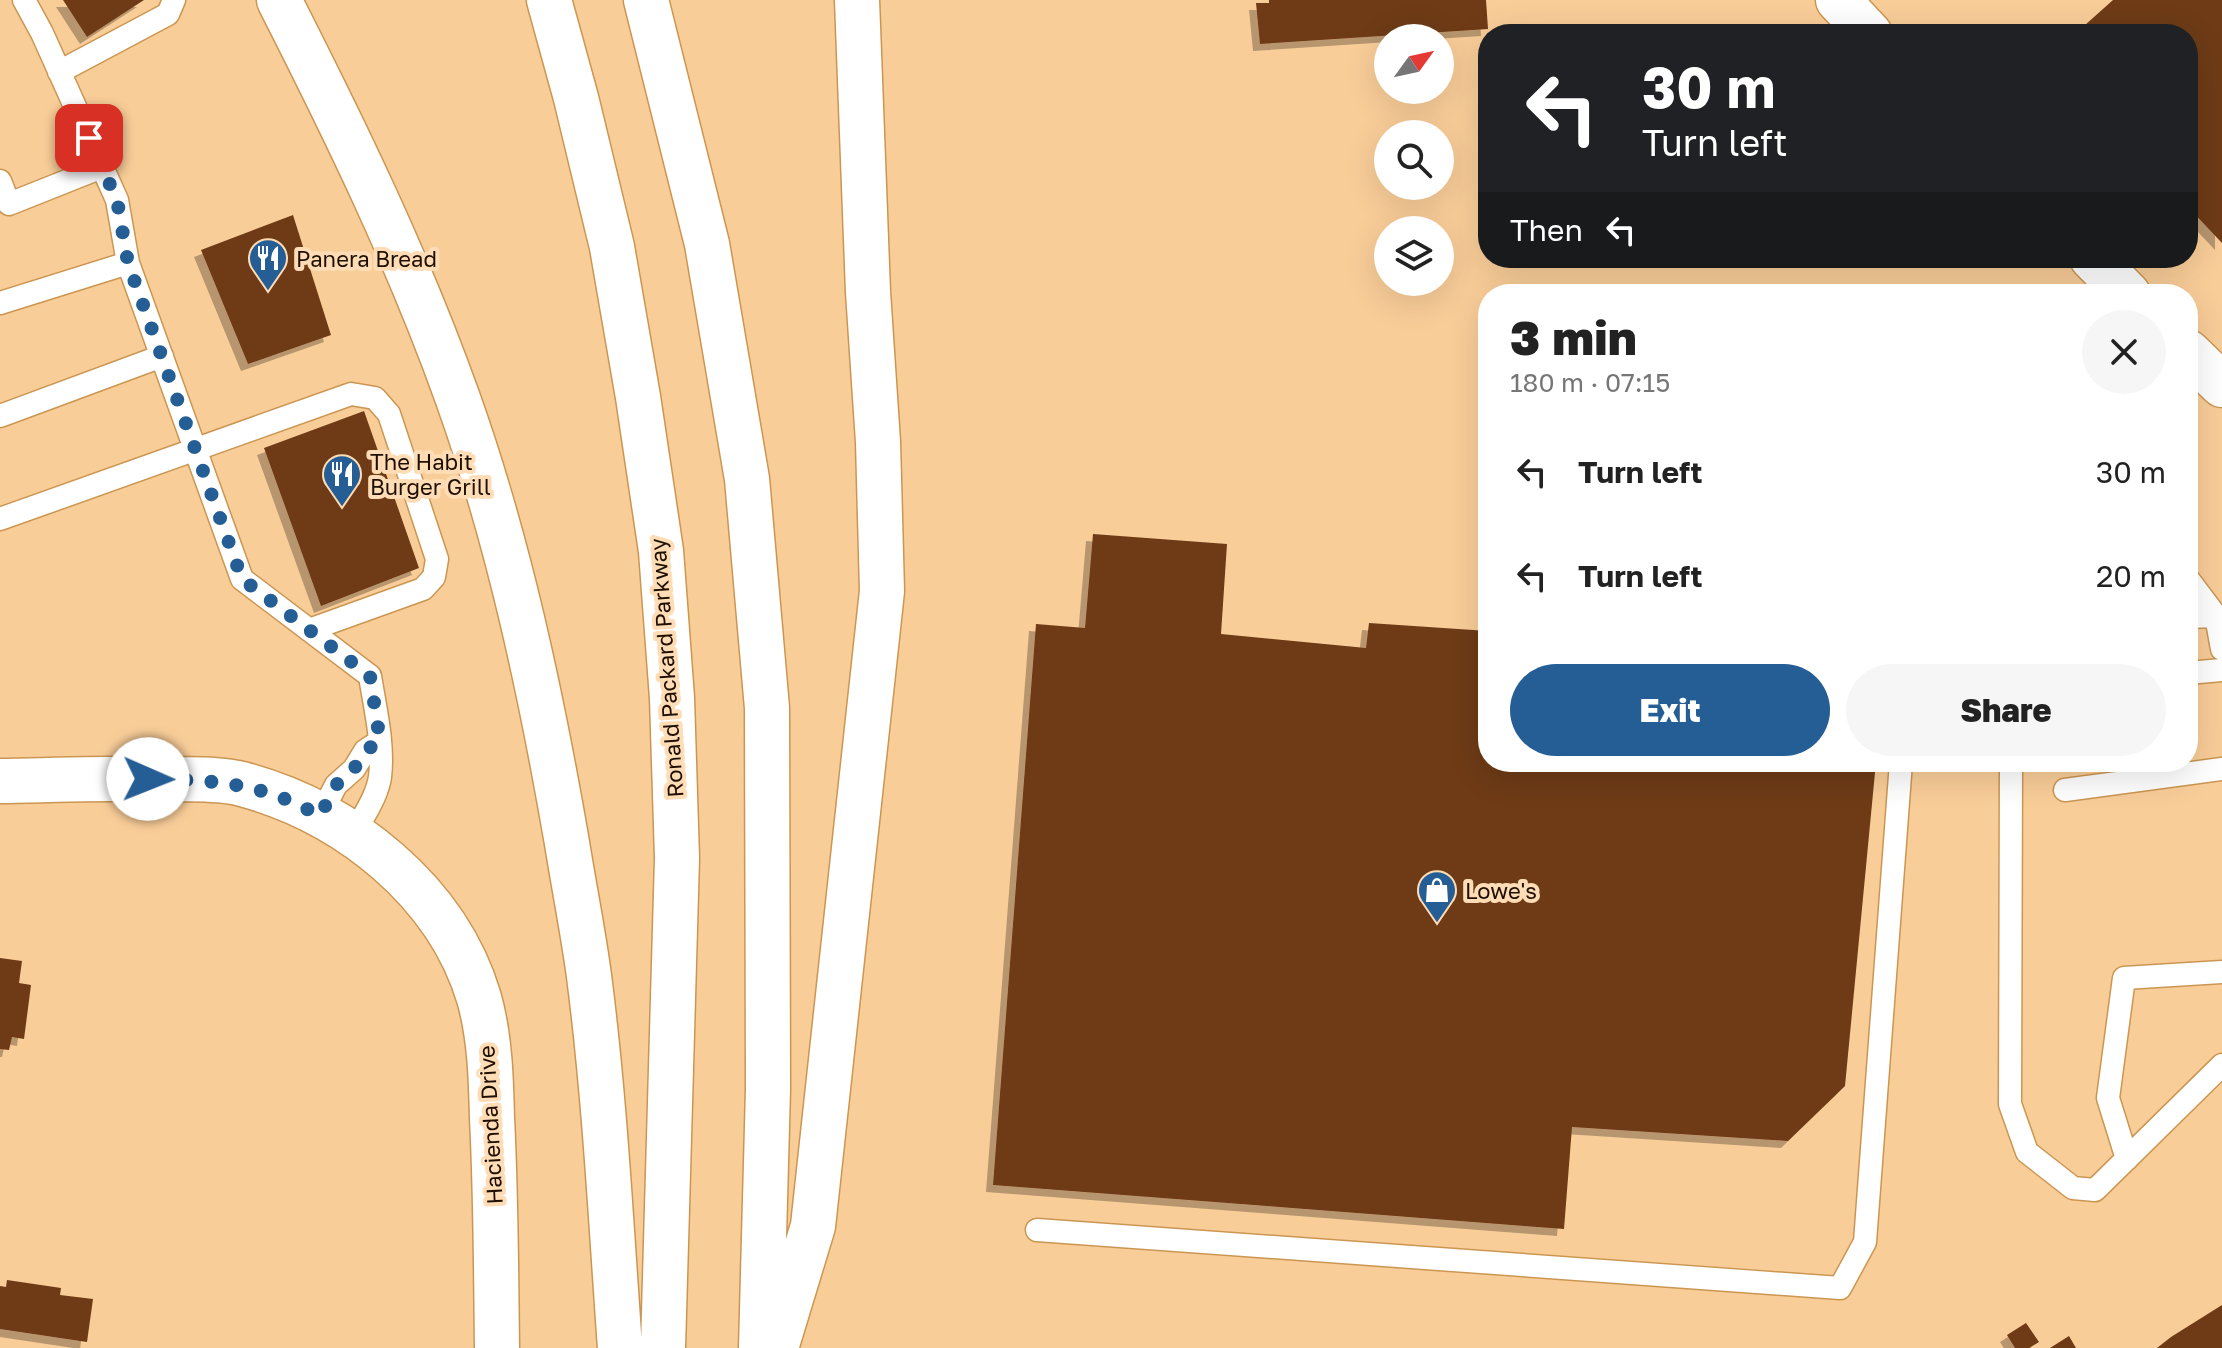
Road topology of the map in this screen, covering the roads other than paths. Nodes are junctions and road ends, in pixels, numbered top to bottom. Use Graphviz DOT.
graph roads {
  1 [pos="24,0"];
  2 [pos="174,0"];
  3 [pos="279,0"];
  4 [pos="549,0"];
  5 [pos="646,0"];
  6 [pos="857,0"];
  7 [pos="1838,0"];
  8 [pos="1861,24"];
  9 [pos="59,72"];
  10 [pos="102,167"];
  11 [pos="0,181"];
  12 [pos="128,263"];
  13 [pos="0,303"];
  14 [pos="162,356"];
  15 [pos="2198,362"];
  16 [pos="2222,385"];
  17 [pos="0,416"];
  18 [pos="196,451"];
  19 [pos="0,519"];
  20 [pos="2198,592"];
  21 [pos="2216,616"];
  22 [pos="2198,617"];
  23 [pos="309,630"];
  24 [pos="2222,649"];
  25 [pos="2222,670"];
  26 [pos="2198,672"];
  27 [pos="380,741"];
  28 [pos="2222,769"];
  29 [pos="1900,772"];
  30 [pos="2011,772"];
  31 [pos="0,781"];
  32 [pos="2065,790"];
  33 [pos="337,825"];
  34 [pos="2222,972"];
  35 [pos="2222,1065"];
  36 [pos="2127,1159"];
  37 [pos="1037,1230"];
  38 [pos="497,1348"];
  39 [pos="620,1348"];
  40 [pos="663,1348"];
  41 [pos="761,1348"];
  42 [pos="775,1348"];
  1 -- 9 [label="lane"];
  2 -- 9 [label="lane"];
  3 -- 39 [label="main road"];
  4 -- 40 [label="main road, Ronald Packard Parkway"];
  5 -- 41 [label="main road"];
  6 -- 42 [label="main road"];
  7 -- 8 [label="main road"];
  9 -- 10 [label="lane"];
  10 -- 11 [label="lane"];
  10 -- 12 [label="lane"];
  12 -- 13 [label="lane"];
  12 -- 14 [label="lane"];
  14 -- 17 [label="lane"];
  14 -- 18 [label="lane"];
  15 -- 16 [label="main road"];
  18 -- 19 [label="lane"];
  18 -- 23 [label="lane"];
  18 -- 23 [label="lane"];
  20 -- 21 [label="lane"];
  21 -- 22 [label="lane"];
  21 -- 24 [label="lane"];
  23 -- 27 [label="lane"];
  25 -- 26 [label="lane"];
  27 -- 33 [label="lane"];
  27 -- 33 [label="lane"];
  28 -- 32 [label="lane"];
  29 -- 37 [label="lane"];
  30 -- 36 [label="lane"];
  31 -- 33 [label="main road, Hacienda Drive"];
  33 -- 38 [label="main road, Hacienda Drive"];
  34 -- 36 [label="lane"];
  35 -- 36 [label="lane"];
}
